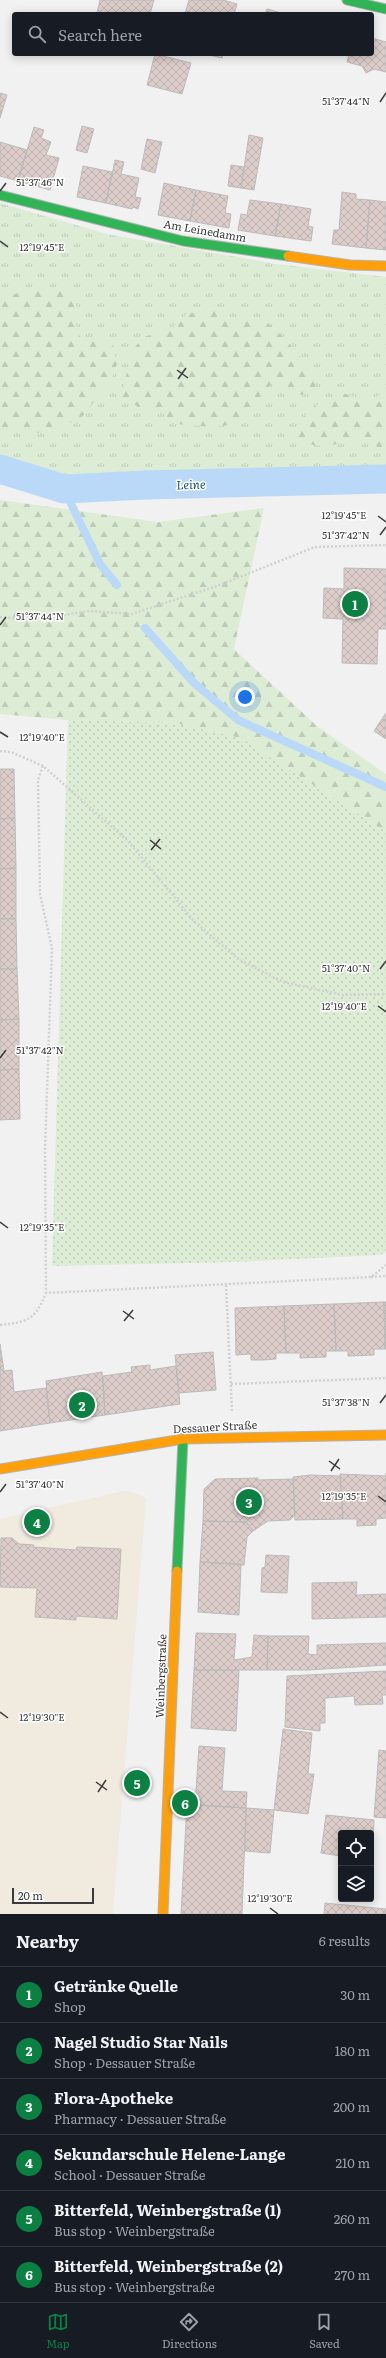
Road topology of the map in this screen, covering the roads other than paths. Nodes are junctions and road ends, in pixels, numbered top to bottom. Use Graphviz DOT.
graph roads {
  1 [pos="348,0"];
  2 [pos="386,9"];
  3 [pos="0,195"];
  4 [pos="386,266"];
  5 [pos="386,1435"];
  6 [pos="183,1439"];
  7 [pos="0,1469"];
  8 [pos="162,1914"];
  1 -- 2 [label="street"];
  3 -- 4 [label="street, Am Leinedamm"];
  5 -- 6 [label="street, Dessauer Straße"];
  6 -- 7 [label="street, Dessauer Straße"];
  6 -- 8 [label="street, Weinbergstraße"];
}
